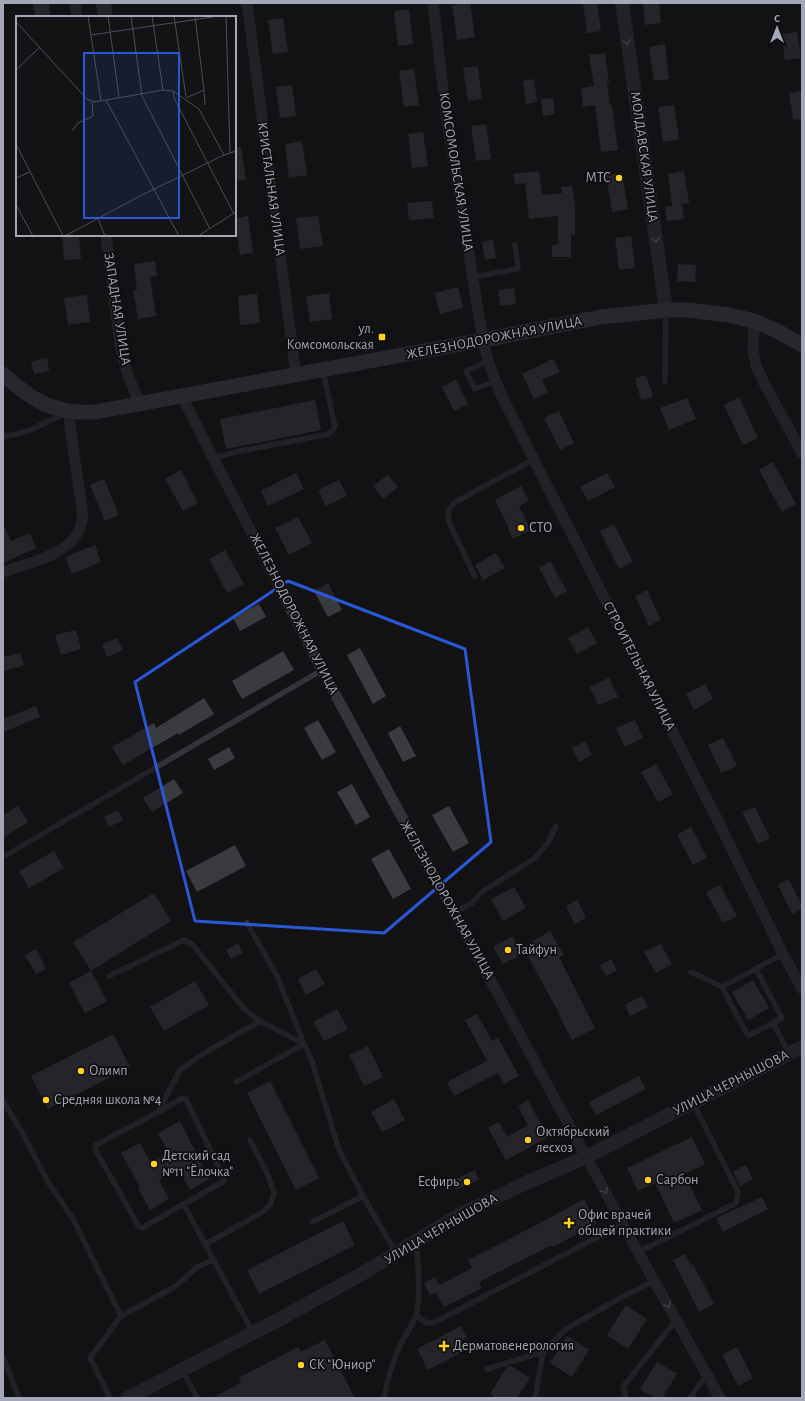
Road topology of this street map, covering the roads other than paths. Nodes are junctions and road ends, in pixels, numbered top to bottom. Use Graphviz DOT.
graph roads {
  1 [pos="75,3"];
  2 [pos="246,3"];
  3 [pos="433,3"];
  4 [pos="622,3"];
  5 [pos="77,16"];
  6 [pos="106,236"];
  7 [pos="514,245"];
  8 [pos="473,277"];
  9 [pos="666,310"];
  10 [pos="754,321"];
  11 [pos="483,340"];
  12 [pos="802,346"];
  13 [pos="488,361"];
  14 [pos="323,370"];
  15 [pos="3,374"];
  16 [pos="296,375"];
  17 [pos="496,381"];
  18 [pos="664,381"];
  19 [pos="182,396"];
  20 [pos="140,404"];
  21 [pos="68,412"];
  22 [pos="3,437"];
  23 [pos="802,453"];
  24 [pos="213,458"];
  25 [pos="535,459"];
  26 [pos="3,572"];
  27 [pos="476,577"];
  28 [pos="322,670"];
  29 [pos="556,826"];
  30 [pos="3,857"];
  31 [pos="454,913"];
  32 [pos="247,923"];
  33 [pos="783,954"];
  34 [pos="756,969"];
  35 [pos="691,972"];
  36 [pos="109,976"];
  37 [pos="722,987"];
  38 [pos="802,989"];
  39 [pos="260,1021"];
  40 [pos="773,1023"];
  41 [pos="304,1044"];
  42 [pos="796,1050"];
  43 [pos="236,1082"];
  44 [pos="3,1101"];
  45 [pos="693,1102"];
  46 [pos="158,1112"];
  47 [pos="250,1140"];
  48 [pos="586,1157"];
  49 [pos="363,1196"];
  50 [pos="184,1205"];
  51 [pos="312,1222"];
  52 [pos="623,1224"];
  53 [pos="415,1242"];
  54 [pos="206,1244"];
  55 [pos="638,1252"];
  56 [pos="396,1253"];
  57 [pos="214,1259"];
  58 [pos="655,1281"];
  59 [pos="416,1315"];
  60 [pos="121,1316"];
  61 [pos="677,1320"];
  62 [pos="253,1333"];
  63 [pos="543,1352"];
  64 [pos="3,1358"];
  65 [pos="487,1369"];
  66 [pos="182,1370"];
  67 [pos="707,1374"];
  68 [pos="19,1398"];
  69 [pos="110,1398"];
  70 [pos="128,1398"];
  71 [pos="197,1398"];
  72 [pos="384,1398"];
  73 [pos="535,1398"];
  74 [pos="626,1398"];
  75 [pos="690,1398"];
  76 [pos="720,1398"];
  1 -- 5 [label="street"];
  2 -- 16 [label="street, КРИСТАЛЬНАЯ УЛИЦА"];
  3 -- 8 [label="street, КОМСОМОЛЬСКАЯ УЛИЦА"];
  4 -- 9 [label="street, МОЛДАВСКАЯ УЛИЦА, one-way"];
  6 -- 20 [label="street, ЗАПАДНАЯ УЛИЦА"];
  7 -- 8 [label="lane"];
  8 -- 11 [label="street, КОМСОМОЛЬСКАЯ УЛИЦА"];
  9 -- 10 [label="main road, ЖЕЛЕЗНОДОРОЖНАЯ УЛИЦА"];
  9 -- 11 [label="main road, ЖЕЛЕЗНОДОРОЖНАЯ УЛИЦА"];
  9 -- 18 [label="lane"];
  10 -- 12 [label="main road, ЖЕЛЕЗНОДОРОЖНАЯ УЛИЦА"];
  10 -- 23 [label="street"];
  11 -- 13 [label="street, СТРОИТЕЛЬНАЯ УЛИЦА"];
  11 -- 14 [label="main road, ЖЕЛЕЗНОДОРОЖНАЯ УЛИЦА"];
  13 -- 17 [label="street, СТРОИТЕЛЬНАЯ УЛИЦА"];
  13 -- 17 [label="lane"];
  14 -- 16 [label="main road, ЖЕЛЕЗНОДОРОЖНАЯ УЛИЦА"];
  14 -- 24 [label="lane"];
  15 -- 21 [label="main road, ЖЕЛЕЗНОДОРОЖНАЯ УЛИЦА"];
  16 -- 19 [label="main road, ЖЕЛЕЗНОДОРОЖНАЯ УЛИЦА"];
  17 -- 25 [label="street, СТРОИТЕЛЬНАЯ УЛИЦА"];
  19 -- 20 [label="main road, ЖЕЛЕЗНОДОРОЖНАЯ УЛИЦА"];
  19 -- 24 [label="street, ЖЕЛЕЗНОДОРОЖНАЯ УЛИЦА"];
  20 -- 21 [label="main road, ЖЕЛЕЗНОДОРОЖНАЯ УЛИЦА"];
  21 -- 22 [label="lane"];
  21 -- 26 [label="street"];
  24 -- 28 [label="street, ЖЕЛЕЗНОДОРОЖНАЯ УЛИЦА"];
  25 -- 27 [label="lane"];
  25 -- 33 [label="street, СТРОИТЕЛЬНАЯ УЛИЦА"];
  28 -- 30 [label="lane"];
  28 -- 31 [label="street, ЖЕЛЕЗНОДОРОЖНАЯ УЛИЦА"];
  29 -- 31 [label="lane"];
  31 -- 48 [label="street, ЖЕЛЕЗНОДОРОЖНАЯ УЛИЦА"];
  32 -- 41 [label="lane"];
  33 -- 34 [label="lane"];
  33 -- 38 [label="street, СТРОИТЕЛЬНАЯ УЛИЦА"];
  34 -- 37 [label="lane"];
  34 -- 40 [label="lane"];
  35 -- 37 [label="lane"];
  36 -- 39 [label="lane"];
  37 -- 40 [label="lane"];
  39 -- 41 [label="lane"];
  39 -- 46 [label="lane"];
  40 -- 42 [label="lane"];
  41 -- 43 [label="lane"];
  41 -- 49 [label="lane"];
  42 -- 45 [label="street, УЛИЦА ЧЕРНЫШОВА"];
  44 -- 60 [label="lane"];
  45 -- 48 [label="street, УЛИЦА ЧЕРНЫШОВА"];
  45 -- 55 [label="lane"];
  46 -- 50 [label="lane"];
  46 -- 50 [label="lane"];
  47 -- 54 [label="lane"];
  48 -- 52 [label="street, ЖЕЛЕЗНОДОРОЖНАЯ УЛИЦА, one-way"];
  48 -- 53 [label="street, УЛИЦА ЧЕРНЫШОВА"];
  49 -- 51 [label="lane"];
  49 -- 56 [label="lane"];
  50 -- 54 [label="lane"];
  52 -- 55 [label="street, ЖЕЛЕЗНОДОРОЖНАЯ УЛИЦА"];
  52 -- 59 [label="lane"];
  53 -- 56 [label="street, УЛИЦА ЧЕРНЫШОВА"];
  53 -- 59 [label="lane"];
  54 -- 57 [label="lane"];
  55 -- 58 [label="street, ЖЕЛЕЗНОДОРОЖНАЯ УЛИЦА"];
  56 -- 62 [label="street, УЛИЦА ЧЕРНЫШОВА"];
  57 -- 60 [label="lane"];
  57 -- 62 [label="lane"];
  58 -- 61 [label="street, ЖЕЛЕЗНОДОРОЖНАЯ УЛИЦА, one-way"];
  58 -- 63 [label="lane"];
  59 -- 72 [label="lane"];
  60 -- 69 [label="lane"];
  61 -- 67 [label="street, ЖЕЛЕЗНОДОРОЖНАЯ УЛИЦА"];
  61 -- 74 [label="lane"];
  62 -- 66 [label="street, УЛИЦА ЧЕРНЫШОВА"];
  63 -- 65 [label="lane"];
  63 -- 73 [label="lane"];
  64 -- 68 [label="lane"];
  66 -- 70 [label="street, УЛИЦА ЧЕРНЫШОВА"];
  66 -- 71 [label="lane"];
  67 -- 75 [label="lane"];
  67 -- 76 [label="street, ЖЕЛЕЗНОДОРОЖНАЯ УЛИЦА"];
}
